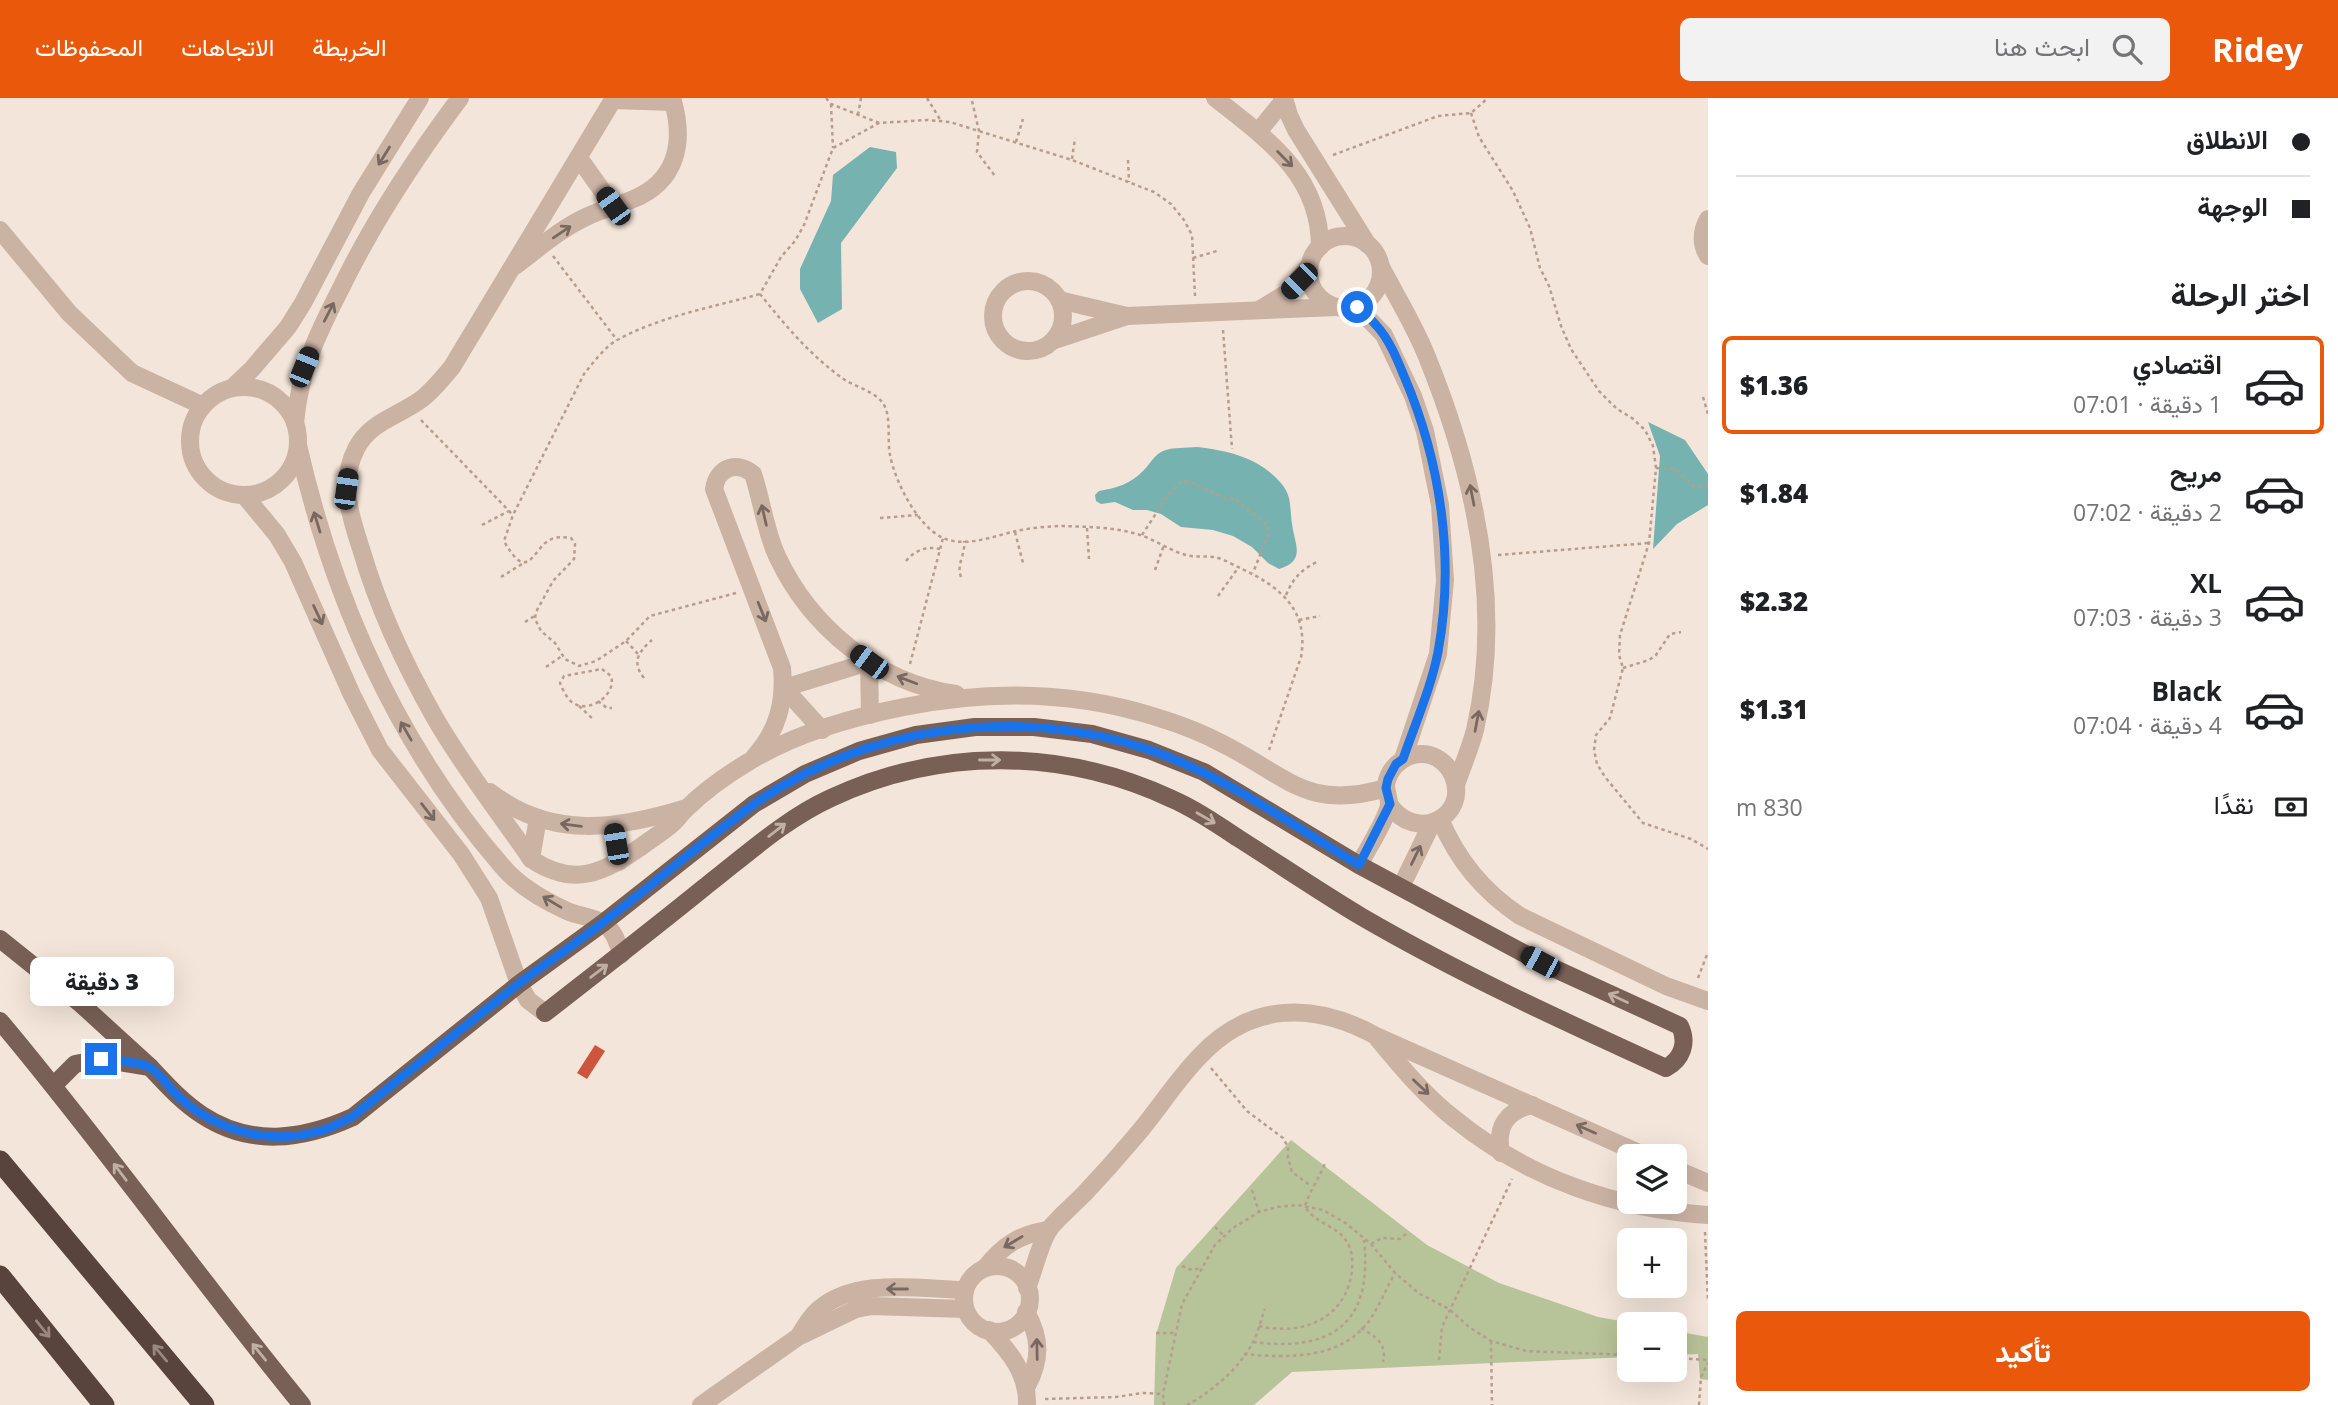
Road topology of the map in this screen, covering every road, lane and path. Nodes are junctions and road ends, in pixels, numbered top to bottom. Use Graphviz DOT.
graph roads {
  1 [pos="420,98"];
  2 [pos="460,98"];
  3 [pos="826,98"];
  4 [pos="861,98"];
  5 [pos="927,98"];
  6 [pos="1215,98"];
  7 [pos="1488,98"];
  8 [pos="613,99"];
  9 [pos="1284,99"];
  10 [pos="673,100"];
  11 [pos="972,101"];
  12 [pos="831,104"];
  13 [pos="1471,113"];
  14 [pos="858,115"];
  15 [pos="1023,119"];
  16 [pos="941,121"];
  17 [pos="879,123"];
  18 [pos="979,131"];
  19 [pos="1258,132"];
  20 [pos="1075,138"];
  21 [pos="1016,142"];
  22 [pos="833,148"];
  23 [pos="579,158"];
  24 [pos="1072,160"];
  25 [pos="1128,160"];
  26 [pos="1316,162"];
  27 [pos="995,176"];
  28 [pos="1129,182"];
  29 [pos="613,206"];
  30 [pos="1708,219"];
  31 [pos="0,230"];
  32 [pos="544,245"];
  33 [pos="1368,245"];
  34 [pos="1320,247"];
  35 [pos="1217,251"];
  36 [pos="1708,257"];
  37 [pos="1194,258"];
  38 [pos="1309,266"];
  39 [pos="1381,267"];
  40 [pos="507,272"];
  41 [pos="760,294"];
  42 [pos="1059,300"];
  43 [pos="1336,307"];
  44 [pos="1357,307"];
  45 [pos="1256,312"];
  46 [pos="1222,313"];
  47 [pos="1196,314"];
  48 [pos="1127,316"];
  49 [pos="288,327"];
  50 [pos="617,340"];
  51 [pos="1055,340"];
  52 [pos="314,341"];
  53 [pos="232,388"];
  54 [pos="1703,397"];
  55 [pos="203,406"];
  56 [pos="408,407"];
  57 [pos="1708,414"];
  58 [pos="295,423"];
  59 [pos="298,445"];
  60 [pos="1232,449"];
  61 [pos="1656,468"];
  62 [pos="1708,487"];
  63 [pos="244,495"];
  64 [pos="509,511"];
  65 [pos="513,515"];
  66 [pos="919,515"];
  67 [pos="880,518"];
  68 [pos="482,525"];
  69 [pos="1087,528"];
  70 [pos="1014,532"];
  71 [pos="1142,536"];
  72 [pos="943,538"];
  73 [pos="964,541"];
  74 [pos="1648,543"];
  75 [pos="1164,545"];
  76 [pos="941,549"];
  77 [pos="1483,556"];
  78 [pos="1089,559"];
  79 [pos="906,561"];
  80 [pos="1317,562"];
  81 [pos="1023,563"];
  82 [pos="523,564"];
  83 [pos="1238,568"];
  84 [pos="1155,570"];
  85 [pos="1252,574"];
  86 [pos="501,577"];
  87 [pos="961,577"];
  88 [pos="752,588"];
  89 [pos="1286,595"];
  90 [pos="1218,596"];
  91 [pos="536,615"];
  92 [pos="1320,616"];
  93 [pos="1299,620"];
  94 [pos="525,622"];
  95 [pos="1681,632"];
  96 [pos="652,640"];
  97 [pos="626,641"];
  98 [pos="638,654"];
  99 [pos="562,656"];
  100 [pos="869,662"];
  101 [pos="574,664"];
  102 [pos="546,667"];
  103 [pos="1623,668"];
  104 [pos="575,673"];
  105 [pos="644,678"];
  106 [pos="906,681"];
  107 [pos="784,688"];
  108 [pos="973,697"];
  109 [pos="598,701"];
  110 [pos="579,706"];
  111 [pos="612,708"];
  112 [pos="870,715"];
  113 [pos="594,720"];
  114 [pos="822,730"];
  115 [pos="1403,759"];
  116 [pos="752,760"];
  117 [pos="1263,766"];
  118 [pos="478,783"];
  119 [pos="1456,786"];
  120 [pos="1388,796"];
  121 [pos="686,808"];
  122 [pos="538,818"];
  123 [pos="1436,821"];
  124 [pos="612,826"];
  125 [pos="1708,849"];
  126 [pos="531,859"];
  127 [pos="619,862"];
  128 [pos="1359,865"];
  129 [pos="1401,887"];
  130 [pos="603,923"];
  131 [pos="0,939"];
  132 [pos="1708,952"];
  133 [pos="621,954"];
  134 [pos="519,984"];
  135 [pos="1699,998"];
  136 [pos="545,1013"];
  137 [pos="0,1021"];
  138 [pos="1376,1036"];
  139 [pos="1200,1055"];
  140 [pos="150,1067"];
  141 [pos="54,1085"];
  142 [pos="1532,1105"];
  143 [pos="1617,1144"];
  144 [pos="1501,1153"];
  145 [pos="0,1161"];
  146 [pos="1326,1161"];
  147 [pos="1520,1163"];
  148 [pos="1687,1173"];
  149 [pos="1708,1183"];
  150 [pos="1311,1186"];
  151 [pos="1252,1190"];
  152 [pos="1617,1196"];
  153 [pos="1305,1206"];
  154 [pos="1687,1211"];
  155 [pos="1259,1212"];
  156 [pos="1706,1215"];
  157 [pos="1215,1227"];
  158 [pos="1049,1230"];
  159 [pos="1407,1233"];
  160 [pos="1224,1236"];
  161 [pos="1364,1239"];
  162 [pos="1371,1244"];
  163 [pos="1182,1266"];
  164 [pos="1203,1266"];
  165 [pos="985,1268"];
  166 [pos="1395,1273"];
  167 [pos="0,1276"];
  168 [pos="1027,1288"];
  169 [pos="851,1291"];
  170 [pos="965,1299"];
  171 [pos="1708,1302"];
  172 [pos="856,1309"];
  173 [pos="1265,1309"];
  174 [pos="1449,1309"];
  175 [pos="1026,1312"];
  176 [pos="1259,1326"];
  177 [pos="1361,1328"];
  178 [pos="989,1331"];
  179 [pos="1156,1333"];
  180 [pos="1177,1333"];
  181 [pos="798,1337"];
  182 [pos="1491,1341"];
  183 [pos="1253,1342"];
  184 [pos="1244,1354"];
  185 [pos="1617,1355"];
  186 [pos="1687,1359"];
  187 [pos="1438,1360"];
  188 [pos="1383,1362"];
  189 [pos="1708,1362"];
  190 [pos="748,1372"];
  191 [pos="1163,1394"];
  192 [pos="1027,1397"];
  193 [pos="104,1405"];
  194 [pos="204,1405"];
  195 [pos="302,1405"];
  196 [pos="701,1405"];
  197 [pos="719,1405"];
  198 [pos="1164,1405"];
  199 [pos="1187,1405"];
  200 [pos="1492,1405"];
  201 [pos="1699,1405"];
  1 -- 49 [label="street, one-way"];
  52 -- 2 [label="street, one-way"];
  3 -- 12 [label="path"];
  4 -- 14 [label="path"];
  5 -- 16 [label="path"];
  6 -- 19 [label="street"];
  7 -- 13 [label="path"];
  8 -- 10 [label="street"];
  8 -- 23 [label="street"];
  9 -- 19 [label="street"];
  9 -- 26 [label="street"];
  10 -- 29 [label="street"];
  11 -- 18 [label="path"];
  12 -- 14 [label="path"];
  12 -- 22 [label="path"];
  13 -- 26 [label="path"];
  13 -- 61 [label="path"];
  14 -- 17 [label="path"];
  15 -- 21 [label="path"];
  16 -- 17 [label="path"];
  16 -- 18 [label="path"];
  17 -- 22 [label="path"];
  18 -- 21 [label="path"];
  18 -- 27 [label="path"];
  19 -- 34 [label="street, one-way"];
  20 -- 24 [label="path"];
  21 -- 24 [label="path"];
  22 -- 41 [label="path"];
  23 -- 29 [label="street"];
  23 -- 40 [label="street"];
  24 -- 28 [label="path"];
  25 -- 28 [label="path"];
  26 -- 33 [label="street"];
  28 -- 37 [label="path"];
  32 -- 29 [label="street, one-way"];
  30 -- 36 [label="street"];
  31 -- 55 [label="street"];
  32 -- 40 [label="street"];
  32 -- 50 [label="path"];
  33 -- 34 [label="street"];
  33 -- 39 [label="street"];
  34 -- 38 [label="street"];
  35 -- 37 [label="path"];
  37 -- 47 [label="path"];
  38 -- 43 [label="street"];
  38 -- 45 [label="street"];
  39 -- 44 [label="street"];
  77 -- 39 [label="street, one-way"];
  40 -- 56 [label="street"];
  41 -- 50 [label="path"];
  41 -- 66 [label="path"];
  42 -- 48 [label="street"];
  42 -- 51 [label="street"];
  42 -- 51 [label="street"];
  43 -- 44 [label="street"];
  43 -- 45 [label="street"];
  44 -- 115 [label="street"];
  45 -- 46 [label="street"];
  46 -- 47 [label="street"];
  46 -- 60 [label="path"];
  47 -- 48 [label="street"];
  48 -- 51 [label="street"];
  49 -- 52 [label="street"];
  49 -- 53 [label="street"];
  50 -- 65 [label="path"];
  52 -- 58 [label="street"];
  53 -- 55 [label="street"];
  53 -- 58 [label="street"];
  54 -- 57 [label="path"];
  55 -- 63 [label="street"];
  56 -- 64 [label="path"];
  56 -- 118 [label="street"];
  58 -- 59 [label="street"];
  59 -- 63 [label="street"];
  130 -- 59 [label="street, one-way"];
  61 -- 62 [label="path"];
  61 -- 74 [label="path"];
  63 -- 134 [label="street, one-way"];
  64 -- 65 [label="path"];
  64 -- 68 [label="path"];
  65 -- 82 [label="path"];
  66 -- 67 [label="path"];
  66 -- 72 [label="path"];
  69 -- 70 [label="path"];
  69 -- 71 [label="path"];
  69 -- 78 [label="path"];
  70 -- 73 [label="path"];
  70 -- 81 [label="path"];
  71 -- 75 [label="path"];
  71 -- 85 [label="path"];
  72 -- 73 [label="path"];
  72 -- 76 [label="path"];
  73 -- 87 [label="path"];
  74 -- 77 [label="path"];
  74 -- 103 [label="path"];
  75 -- 83 [label="path"];
  75 -- 84 [label="path"];
  76 -- 79 [label="path"];
  76 -- 106 [label="path"];
  119 -- 77 [label="street, one-way"];
  80 -- 89 [label="path"];
  82 -- 86 [label="path"];
  82 -- 91 [label="path"];
  83 -- 85 [label="path"];
  83 -- 90 [label="path"];
  85 -- 89 [label="path"];
  88 -- 97 [label="path"];
  100 -- 88 [label="street, one-way"];
  88 -- 107 [label="street, one-way"];
  89 -- 93 [label="path"];
  91 -- 94 [label="path"];
  91 -- 99 [label="path"];
  92 -- 93 [label="path"];
  93 -- 117 [label="path"];
  95 -- 103 [label="path"];
  96 -- 98 [label="path"];
  97 -- 98 [label="path"];
  97 -- 101 [label="path"];
  98 -- 105 [label="path"];
  99 -- 101 [label="path"];
  99 -- 102 [label="path"];
  100 -- 106 [label="street"];
  100 -- 107 [label="street"];
  100 -- 112 [label="street"];
  101 -- 104 [label="path"];
  103 -- 125 [label="path"];
  104 -- 109 [label="path"];
  104 -- 110 [label="path"];
  108 -- 106 [label="street, one-way"];
  107 -- 114 [label="street"];
  107 -- 116 [label="street"];
  108 -- 112 [label="street"];
  108 -- 117 [label="street"];
  109 -- 110 [label="path"];
  109 -- 111 [label="path"];
  110 -- 113 [label="path"];
  112 -- 114 [label="street"];
  114 -- 116 [label="street"];
  115 -- 119 [label="street"];
  115 -- 120 [label="street"];
  116 -- 121 [label="street"];
  117 -- 120 [label="street"];
  118 -- 122 [label="street"];
  118 -- 126 [label="street"];
  119 -- 123 [label="street"];
  120 -- 123 [label="street"];
  120 -- 128 [label="street"];
  121 -- 124 [label="street"];
  121 -- 127 [label="street"];
  124 -- 122 [label="street, one-way"];
  122 -- 126 [label="street"];
  129 -- 123 [label="street, one-way"];
  123 -- 135 [label="street"];
  124 -- 127 [label="street"];
  126 -- 127 [label="street"];
  128 -- 129 [label="main road"];
  128 -- 130 [label="main road"];
  133 -- 129 [label="main road, one-way"];
  130 -- 133 [label="street"];
  130 -- 134 [label="main road"];
  131 -- 140 [label="main road"];
  132 -- 135 [label="path"];
  136 -- 133 [label="main road, one-way"];
  134 -- 136 [label="street"];
  134 -- 140 [label="main road"];
  137 -- 141 [label="main road"];
  138 -- 139 [label="street"];
  138 -- 142 [label="street"];
  138 -- 144 [label="street, one-way"];
  139 -- 150 [label="path"];
  139 -- 158 [label="street"];
  140 -- 141 [label="main road"];
  195 -- 141 [label="main road, one-way"];
  143 -- 142 [label="street, one-way"];
  142 -- 144 [label="street"];
  144 -- 147 [label="street"];
  194 -- 145 [label="highway, one-way"];
  146 -- 150 [label="path"];
  147 -- 152 [label="street"];
  147 -- 174 [label="path"];
  148 -- 149 [label="street"];
  150 -- 153 [label="path"];
  151 -- 155 [label="path"];
  153 -- 155 [label="path"];
  153 -- 161 [label="path"];
  153 -- 176 [label="path"];
  154 -- 156 [label="street"];
  155 -- 160 [label="path"];
  156 -- 171 [label="path"];
  157 -- 160 [label="path"];
  158 -- 165 [label="street, one-way"];
  158 -- 168 [label="street"];
  159 -- 162 [label="path"];
  160 -- 164 [label="path"];
  161 -- 162 [label="path"];
  161 -- 183 [label="path"];
  162 -- 166 [label="path"];
  163 -- 164 [label="path"];
  164 -- 180 [label="path"];
  165 -- 168 [label="street"];
  165 -- 170 [label="street"];
  166 -- 174 [label="path"];
  166 -- 177 [label="path"];
  167 -- 193 [label="highway, one-way"];
  168 -- 175 [label="street"];
  170 -- 169 [label="street, one-way"];
  169 -- 172 [label="street"];
  169 -- 181 [label="street"];
  170 -- 172 [label="street"];
  170 -- 178 [label="street"];
  172 -- 181 [label="street"];
  173 -- 176 [label="path"];
  174 -- 182 [label="path"];
  174 -- 187 [label="path"];
  175 -- 178 [label="street"];
  192 -- 175 [label="street, one-way"];
  176 -- 183 [label="path"];
  177 -- 184 [label="path"];
  177 -- 188 [label="path"];
  178 -- 192 [label="street"];
  179 -- 180 [label="path"];
  180 -- 191 [label="path"];
  181 -- 190 [label="street"];
  182 -- 185 [label="path"];
  182 -- 200 [label="path"];
  183 -- 184 [label="path"];
  184 -- 199 [label="path"];
  186 -- 189 [label="path"];
  189 -- 201 [label="path"];
  190 -- 196 [label="street"];
  190 -- 197 [label="street"];
  191 -- 192 [label="path"];
  191 -- 198 [label="path"];
}
